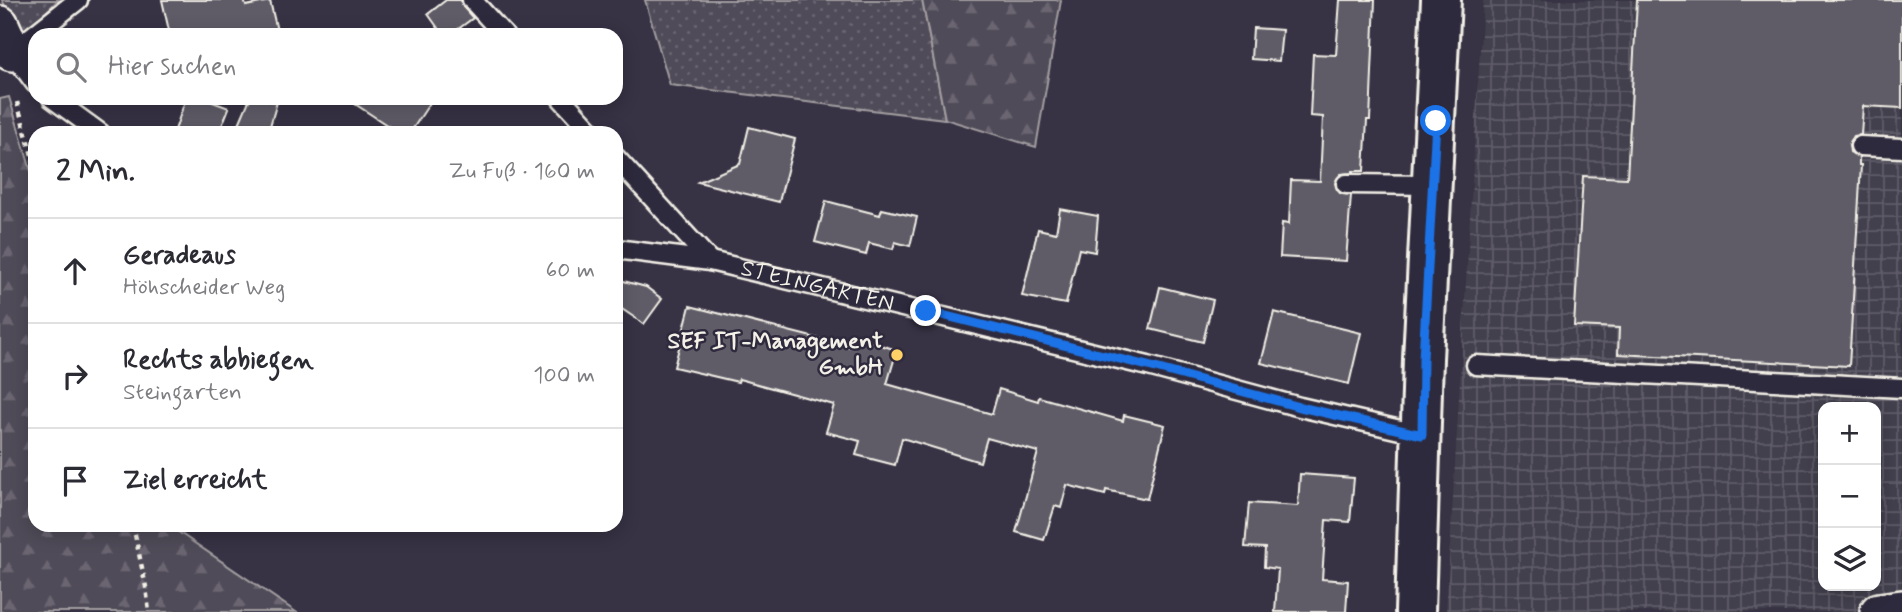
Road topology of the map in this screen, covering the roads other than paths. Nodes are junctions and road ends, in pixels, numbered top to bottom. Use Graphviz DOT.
graph roads {
  1 [pos="78,0"];
  2 [pos="472,0"];
  3 [pos="1441,0"];
  4 [pos="498,28"];
  5 [pos="6,38"];
  6 [pos="28,72"];
  7 [pos="62,105"];
  8 [pos="567,105"];
  9 [pos="90,126"];
  10 [pos="587,126"];
  11 [pos="1860,146"];
  12 [pos="1902,148"];
  13 [pos="623,166"];
  14 [pos="1346,184"];
  15 [pos="1433,185"];
  16 [pos="623,250"];
  17 [pos="710,261"];
  18 [pos="1476,365"];
  19 [pos="1902,388"];
  20 [pos="1422,435"];
  21 [pos="1902,609"];
  22 [pos="1415,612"];
  23 [pos="1879,612"];
  1 -- 5 [label="lane"];
  2 -- 4 [label="lane"];
  3 -- 15 [label="main road"];
  5 -- 6 [label="lane"];
  7 -- 9 [label="lane"];
  8 -- 10 [label="lane"];
  11 -- 12 [label="lane"];
  13 -- 17 [label="lane"];
  14 -- 15 [label="lane"];
  15 -- 20 [label="main road"];
  16 -- 17 [label="lane, STEINGARTEN"];
  17 -- 20 [label="lane, STEINGARTEN"];
  18 -- 19 [label="lane"];
  20 -- 22 [label="main road"];
  21 -- 23 [label="street"];
}
